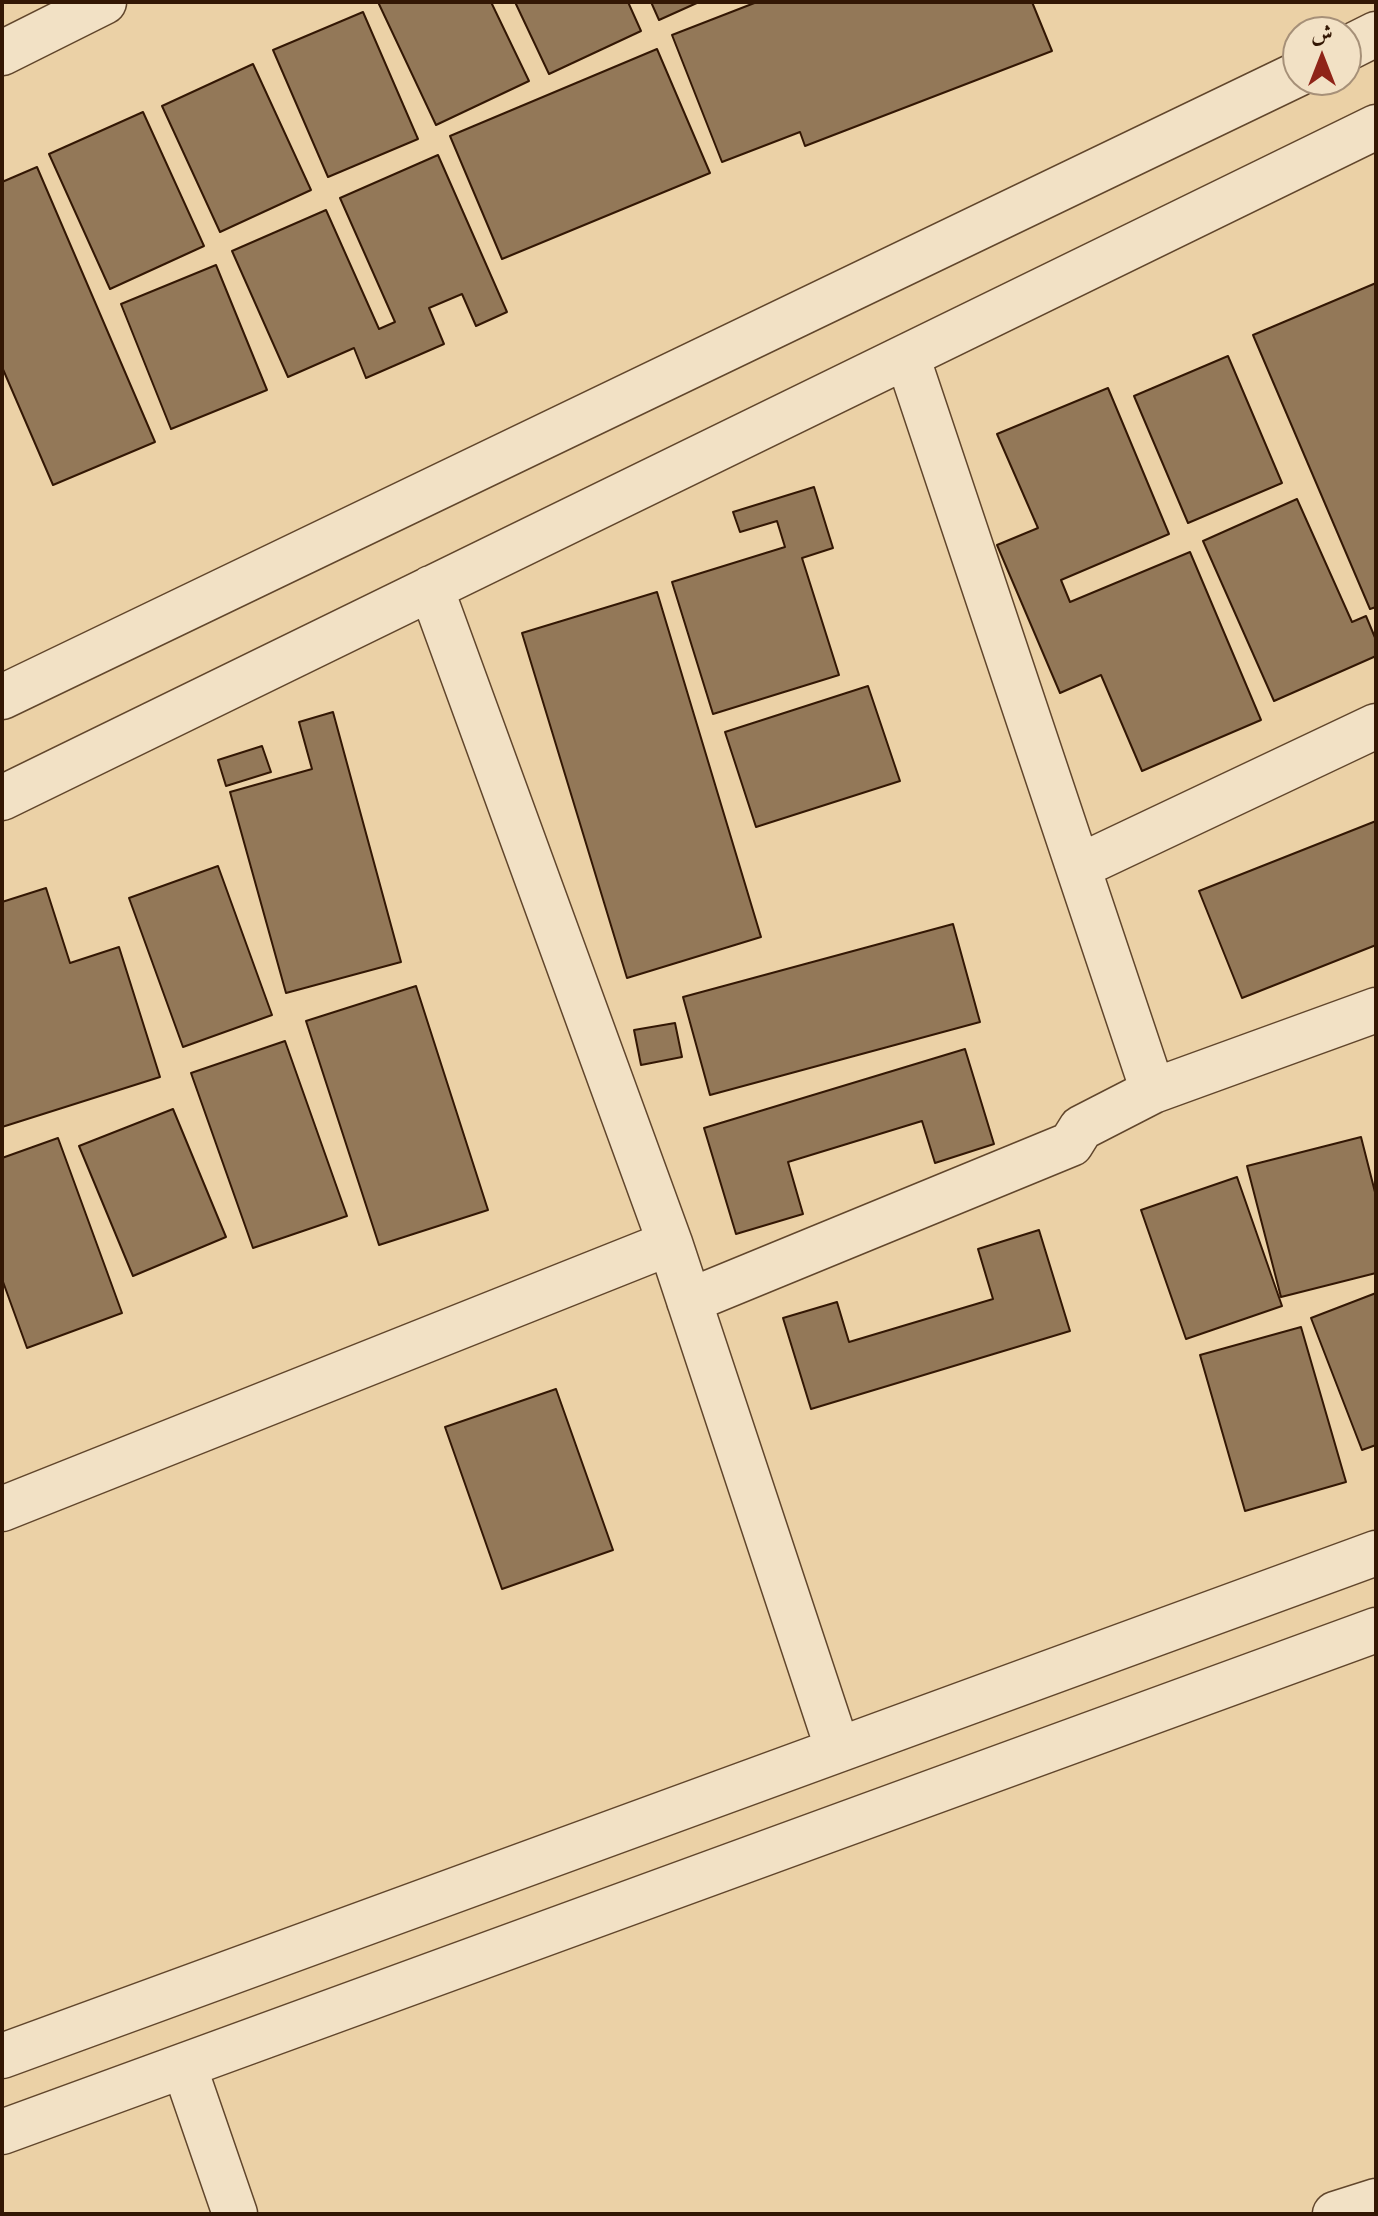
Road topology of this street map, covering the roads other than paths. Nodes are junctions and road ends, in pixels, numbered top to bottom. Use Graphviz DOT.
graph roads {
  1 [pos="104,2"];
  2 [pos="2,53"];
  3 [pos="1282,82"];
  4 [pos="1376,127"];
  5 [pos="907,356"];
  6 [pos="431,588"];
  7 [pos="2,697"];
  8 [pos="1376,726"];
  9 [pos="2,798"];
  10 [pos="1078,867"];
  11 [pos="1376,1010"];
  12 [pos="1153,1091"];
  13 [pos="670,1243"];
  14 [pos="689,1301"];
  15 [pos="2,1509"];
  16 [pos="1376,1553"];
  17 [pos="1376,1630"];
  18 [pos="838,1750"];
  19 [pos="2,2056"];
  20 [pos="184,2066"];
  21 [pos="2,2132"];
  22 [pos="1376,2201"];
  23 [pos="235,2214"];
  24 [pos="1335,2214"];
  1 -- 2 [label="street"];
  3 -- 7 [label="street"];
  4 -- 5 [label="street"];
  5 -- 6 [label="street"];
  5 -- 10 [label="street"];
  6 -- 9 [label="street"];
  6 -- 13 [label="street"];
  8 -- 10 [label="street"];
  10 -- 12 [label="street"];
  11 -- 12 [label="street"];
  12 -- 14 [label="street"];
  13 -- 14 [label="street"];
  13 -- 15 [label="street"];
  14 -- 18 [label="street"];
  16 -- 18 [label="street"];
  17 -- 20 [label="street"];
  18 -- 19 [label="street"];
  20 -- 21 [label="street"];
  20 -- 23 [label="street"];
  22 -- 24 [label="street"];
}
